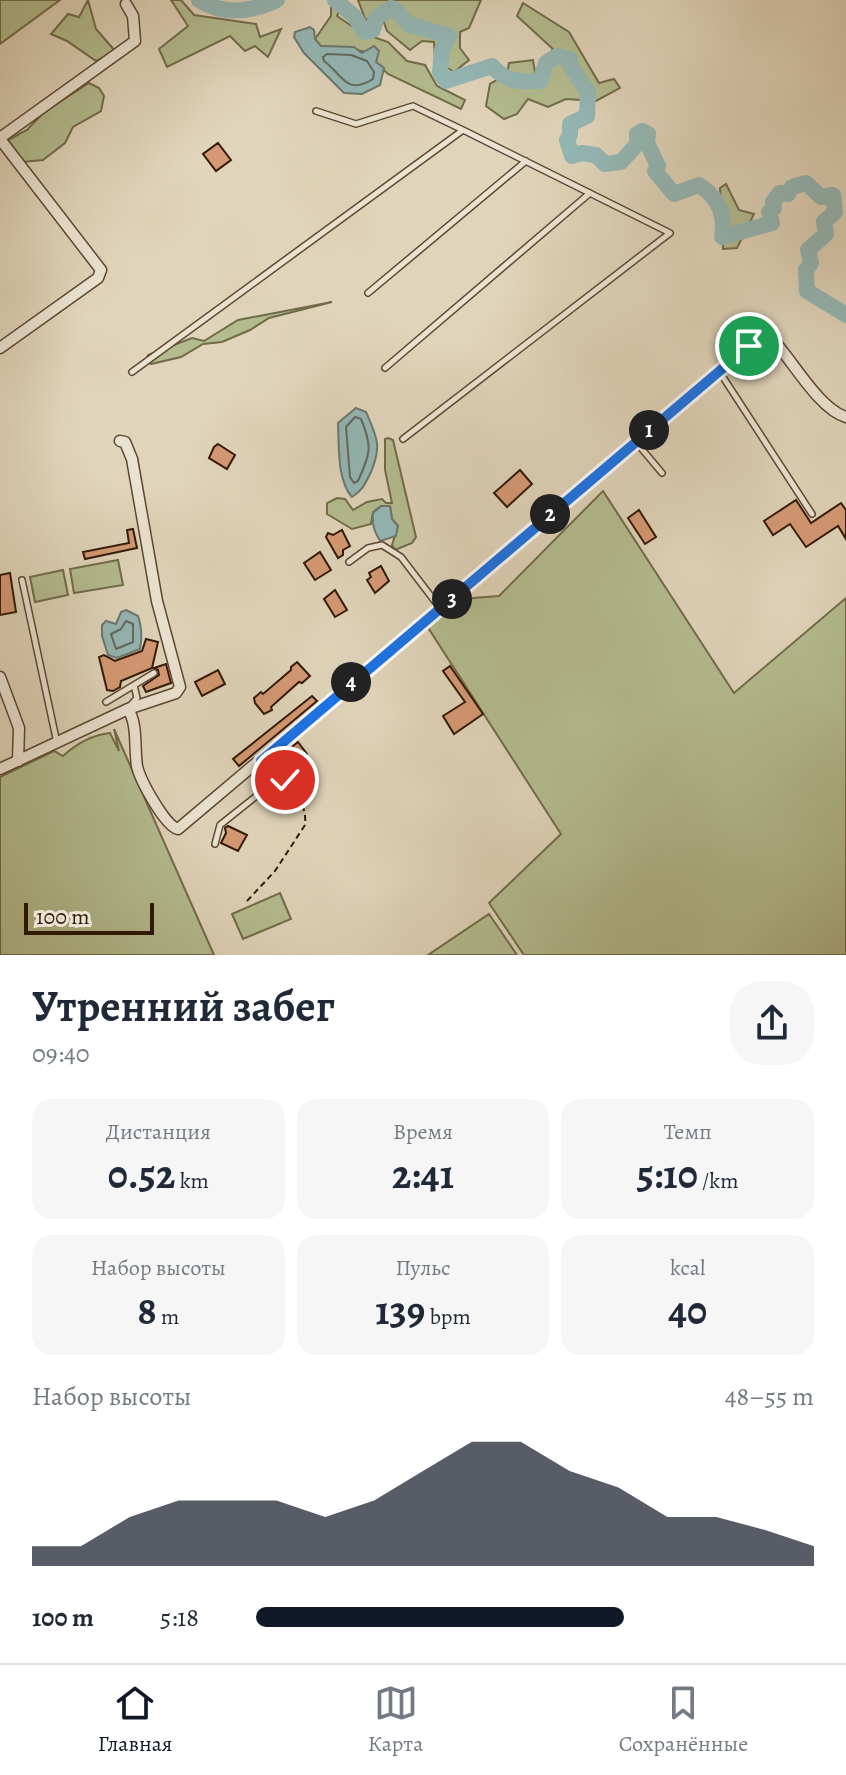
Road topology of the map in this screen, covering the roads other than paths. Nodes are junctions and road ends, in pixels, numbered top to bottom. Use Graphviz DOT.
graph roads {
  1 [pos="126,4"];
  2 [pos="316,111"];
  3 [pos="463,130"];
  4 [pos="0,139"];
  5 [pos="526,161"];
  6 [pos="590,193"];
  7 [pos="368,293"];
  8 [pos="0,348"];
  9 [pos="385,368"];
  10 [pos="718,370"];
  11 [pos="132,372"];
  12 [pos="846,417"];
  13 [pos="403,439"];
  14 [pos="120,441"];
  15 [pos="636,442"];
  16 [pos="662,473"];
  17 [pos="812,514"];
  18 [pos="349,562"];
  19 [pos="22,580"];
  20 [pos="441,609"];
  21 [pos="154,673"];
  22 [pos="0,677"];
  23 [pos="134,685"];
  24 [pos="106,702"];
  25 [pos="128,709"];
  26 [pos="57,743"];
  27 [pos="18,761"];
  28 [pos="261,761"];
  29 [pos="0,769"];
  30 [pos="215,844"];
  1 -- 4 [label="street"];
  2 -- 3 [label="lane"];
  3 -- 5 [label="lane"];
  3 -- 11 [label="lane"];
  4 -- 8 [label="street"];
  5 -- 6 [label="lane"];
  5 -- 7 [label="lane"];
  6 -- 9 [label="lane"];
  6 -- 13 [label="lane"];
  10 -- 12 [label="street"];
  10 -- 15 [label="street"];
  10 -- 17 [label="lane"];
  14 -- 25 [label="street"];
  15 -- 16 [label="lane"];
  15 -- 20 [label="street"];
  18 -- 20 [label="lane"];
  19 -- 26 [label="lane"];
  20 -- 28 [label="street"];
  21 -- 23 [label="lane"];
  22 -- 27 [label="street"];
  23 -- 24 [label="lane"];
  23 -- 25 [label="lane"];
  25 -- 26 [label="street"];
  25 -- 28 [label="street"];
  26 -- 27 [label="street"];
  27 -- 29 [label="street"];
  28 -- 30 [label="lane"];
}
